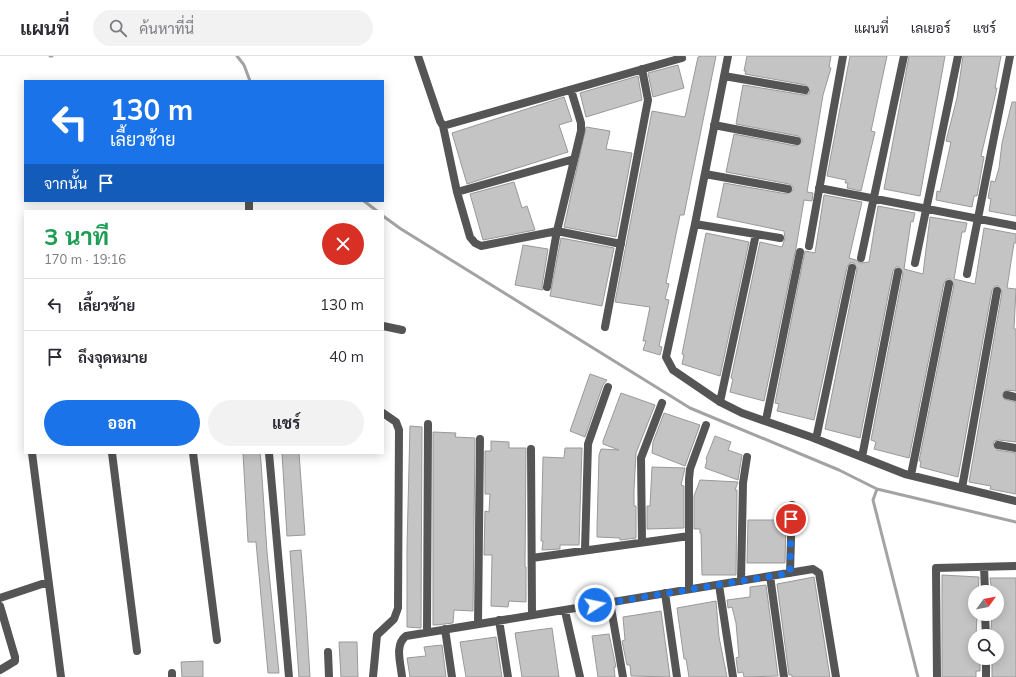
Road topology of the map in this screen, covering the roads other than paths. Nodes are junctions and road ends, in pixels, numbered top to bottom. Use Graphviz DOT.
graph roads {
  1 [pos="418,56"];
  2 [pos="728,56"];
  3 [pos="843,56"];
  4 [pos="904,56"];
  5 [pos="958,56"];
  6 [pos="1010,56"];
  7 [pos="682,58"];
  8 [pos="642,69"];
  9 [pos="724,76"];
  10 [pos="571,90"];
  11 [pos="805,90"];
  12 [pos="714,125"];
  13 [pos="443,126"];
  14 [pos="797,141"];
  15 [pos="574,159"];
  16 [pos="705,174"];
  17 [pos="819,188"];
  18 [pos="788,189"];
  19 [pos="457,192"];
  20 [pos="874,198"];
  21 [pos="926,208"];
  22 [pos="978,218"];
  23 [pos="696,224"];
  24 [pos="1016,226"];
  25 [pos="557,231"];
  26 [pos="756,234"];
  27 [pos="780,238"];
  28 [pos="621,244"];
  29 [pos="809,246"];
  30 [pos="800,252"];
  31 [pos="861,258"];
  32 [pos="914,263"];
  33 [pos="852,268"];
  34 [pos="898,272"];
  35 [pos="967,274"];
  36 [pos="950,284"];
  37 [pos="546,287"];
  38 [pos="997,291"];
  39 [pos="384,326"];
  40 [pos="605,327"];
  41 [pos="402,330"];
  42 [pos="608,388"];
  43 [pos="1007,395"];
  44 [pos="1016,397"];
  45 [pos="720,402"];
  46 [pos="662,403"];
  47 [pos="384,414"];
  48 [pos="766,420"];
  49 [pos="428,424"];
  50 [pos="706,425"];
  51 [pos="480,439"];
  52 [pos="816,439"];
  53 [pos="998,445"];
  54 [pos="1016,448"];
  55 [pos="531,449"];
  56 [pos="32,454"];
  57 [pos="112,454"];
  58 [pos="193,454"];
  59 [pos="269,454"];
  60 [pos="747,457"];
  61 [pos="862,457"];
  62 [pos="911,475"];
  63 [pos="962,488"];
  64 [pos="1016,501"];
  65 [pos="792,505"];
  66 [pos="690,536"];
  67 [pos="642,542"];
  68 [pos="585,550"];
  69 [pos="532,558"];
  70 [pos="1016,566"];
  71 [pos="984,567"];
  72 [pos="790,573"];
  73 [pos="770,576"];
  74 [pos="741,581"];
  75 [pos="48,582"];
  76 [pos="719,585"];
  77 [pos="985,585"];
  78 [pos="689,589"];
  79 [pos="665,593"];
  80 [pos="0,598"];
  81 [pos="610,602"];
  82 [pos="0,606"];
  83 [pos="565,611"];
  84 [pos="532,615"];
  85 [pos="500,620"];
  86 [pos="478,624"];
  87 [pos="445,629"];
  88 [pos="427,632"];
  89 [pos="217,640"];
  90 [pos="137,651"];
  91 [pos="328,652"];
  92 [pos="576,663"];
  93 [pos="986,665"];
  94 [pos="0,670"];
  95 [pos="61,677"];
  96 [pos="289,677"];
  97 [pos="330,677"];
  98 [pos="373,677"];
  99 [pos="402,677"];
  100 [pos="452,677"];
  101 [pos="508,677"];
  102 [pos="575,677"];
  103 [pos="580,677"];
  104 [pos="623,677"];
  105 [pos="677,677"];
  106 [pos="733,677"];
  107 [pos="784,677"];
  108 [pos="836,677"];
  109 [pos="937,677"];
  110 [pos="986,677"];
  1 -- 13 [label="street"];
  2 -- 9 [label="street"];
  3 -- 17 [label="street"];
  4 -- 20 [label="street"];
  5 -- 21 [label="street"];
  6 -- 22 [label="street"];
  7 -- 8 [label="street"];
  8 -- 10 [label="street"];
  8 -- 28 [label="street"];
  9 -- 11 [label="street"];
  9 -- 12 [label="street"];
  10 -- 13 [label="street"];
  10 -- 15 [label="street"];
  12 -- 14 [label="street"];
  12 -- 16 [label="street"];
  13 -- 19 [label="street"];
  15 -- 19 [label="street"];
  15 -- 25 [label="street"];
  16 -- 18 [label="street"];
  16 -- 23 [label="street"];
  17 -- 20 [label="street"];
  17 -- 29 [label="street"];
  19 -- 25 [label="street"];
  20 -- 21 [label="street"];
  20 -- 31 [label="street"];
  21 -- 22 [label="street"];
  21 -- 32 [label="street"];
  22 -- 24 [label="street"];
  22 -- 35 [label="street"];
  23 -- 26 [label="street"];
  23 -- 45 [label="street"];
  25 -- 28 [label="street"];
  25 -- 37 [label="street"];
  26 -- 27 [label="street"];
  26 -- 45 [label="street"];
  28 -- 40 [label="street"];
  30 -- 48 [label="street"];
  33 -- 52 [label="street"];
  34 -- 61 [label="street"];
  36 -- 62 [label="street"];
  38 -- 63 [label="street"];
  39 -- 41 [label="street"];
  42 -- 68 [label="street"];
  43 -- 44 [label="street"];
  45 -- 48 [label="street"];
  46 -- 67 [label="street"];
  47 -- 98 [label="street"];
  48 -- 52 [label="street"];
  49 -- 88 [label="street"];
  50 -- 66 [label="street"];
  51 -- 86 [label="street"];
  52 -- 61 [label="street"];
  53 -- 54 [label="street"];
  55 -- 69 [label="street"];
  56 -- 75 [label="street"];
  57 -- 90 [label="street"];
  58 -- 89 [label="street"];
  59 -- 96 [label="street"];
  60 -- 74 [label="street"];
  61 -- 62 [label="street"];
  62 -- 63 [label="street"];
  63 -- 64 [label="street"];
  65 -- 72 [label="street"];
  66 -- 67 [label="street"];
  66 -- 78 [label="street"];
  67 -- 68 [label="street"];
  68 -- 69 [label="street"];
  69 -- 84 [label="street"];
  70 -- 71 [label="street"];
  71 -- 77 [label="street"];
  71 -- 109 [label="street"];
  72 -- 73 [label="street"];
  72 -- 108 [label="street"];
  73 -- 74 [label="street"];
  73 -- 107 [label="street"];
  74 -- 76 [label="street"];
  75 -- 80 [label="street"];
  75 -- 95 [label="street"];
  76 -- 78 [label="street"];
  76 -- 106 [label="street"];
  78 -- 79 [label="street"];
  79 -- 81 [label="street"];
  79 -- 105 [label="street"];
  81 -- 83 [label="street"];
  81 -- 104 [label="street"];
  82 -- 94 [label="street"];
  83 -- 84 [label="street"];
  83 -- 92 [label="street"];
  84 -- 85 [label="street"];
  85 -- 86 [label="street"];
  85 -- 101 [label="street"];
  86 -- 87 [label="street"];
  87 -- 88 [label="street"];
  87 -- 100 [label="street"];
  88 -- 99 [label="street"];
  91 -- 97 [label="street"];
  92 -- 102 [label="street"];
  92 -- 103 [label="street"];
  93 -- 110 [label="street"];
}
